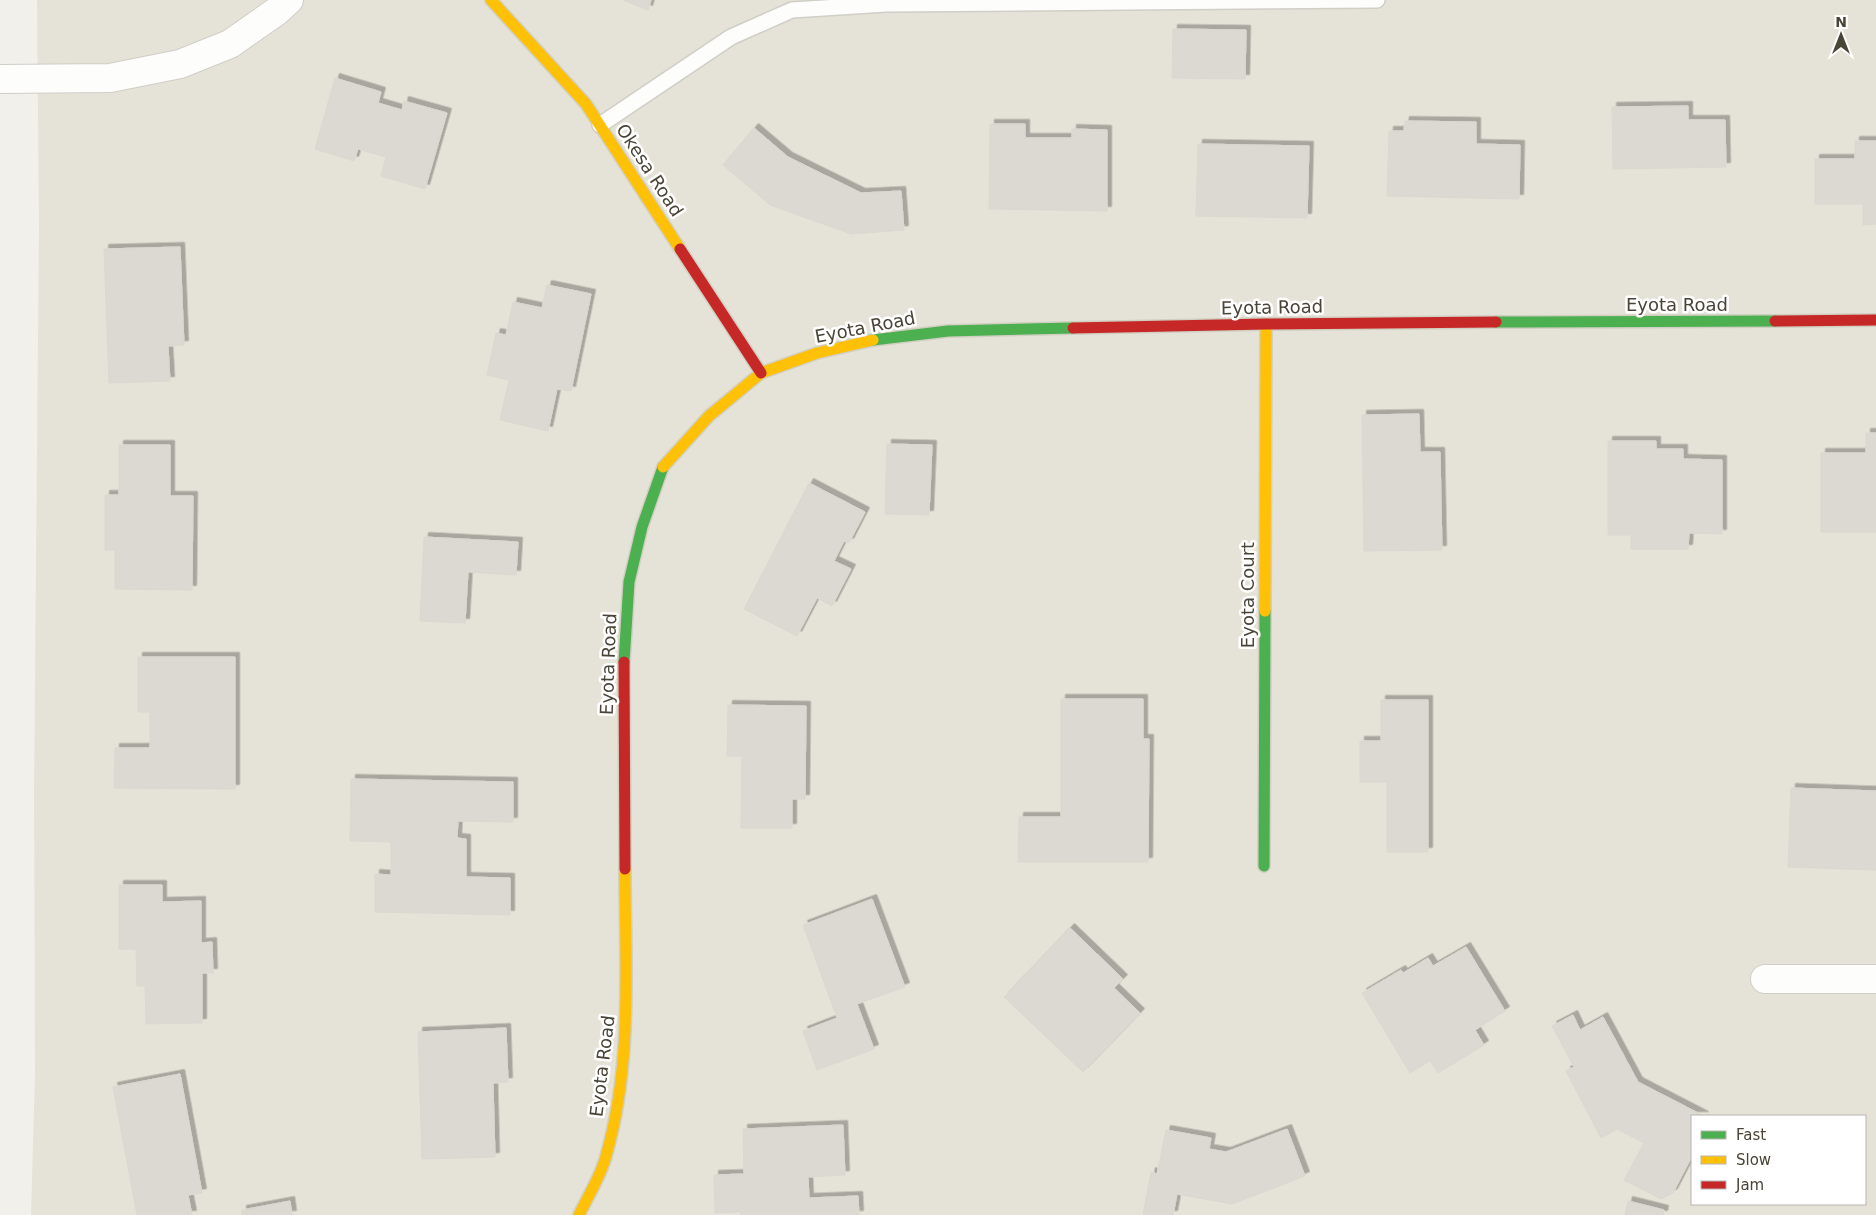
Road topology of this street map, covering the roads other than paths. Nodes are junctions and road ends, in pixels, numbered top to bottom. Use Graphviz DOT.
graph roads {
  1 [pos="289,0"];
  2 [pos="491,0"];
  3 [pos="1377,0"];
  4 [pos="0,79"];
  5 [pos="600,125"];
  6 [pos="1876,320"];
  7 [pos="1266,324"];
  8 [pos="761,373"];
  9 [pos="1264,866"];
  10 [pos="1765,979"];
  11 [pos="1876,979"];
  12 [pos="580,1215"];
  1 -- 4 [label="street"];
  2 -- 5 [label="street, Okesa Road"];
  3 -- 5 [label="lane"];
  5 -- 8 [label="street, Okesa Road"];
  6 -- 7 [label="street, Eyota Road"];
  7 -- 8 [label="street, Eyota Road"];
  7 -- 9 [label="street, Eyota Court"];
  8 -- 12 [label="street, Eyota Road"];
  10 -- 11 [label="street"];
}
